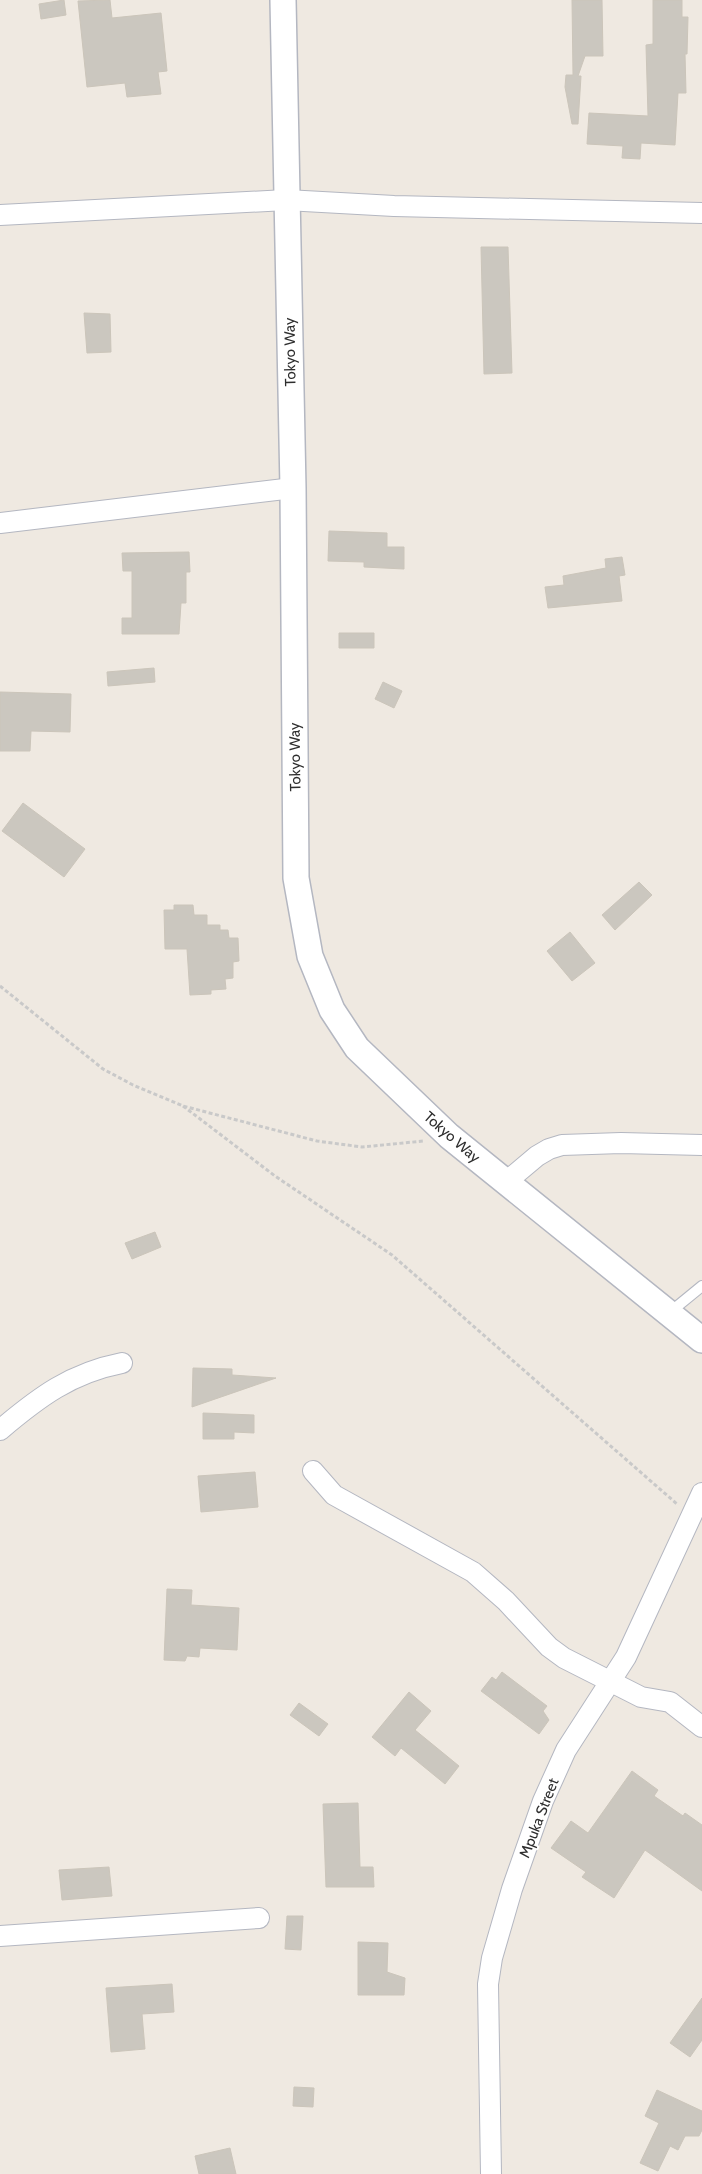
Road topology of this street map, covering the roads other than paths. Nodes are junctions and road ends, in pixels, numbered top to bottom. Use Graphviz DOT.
graph roads {
  1 [pos="283,0"];
  2 [pos="286,200"];
  3 [pos="702,213"];
  4 [pos="0,215"];
  5 [pos="293,488"];
  6 [pos="0,523"];
  7 [pos="702,1145"];
  8 [pos="506,1182"];
  9 [pos="702,1286"];
  10 [pos="668,1313"];
  11 [pos="702,1340"];
  12 [pos="122,1363"];
  13 [pos="0,1430"];
  14 [pos="313,1471"];
  15 [pos="702,1493"];
  16 [pos="611,1681"];
  17 [pos="702,1727"];
  18 [pos="259,1918"];
  19 [pos="0,1936"];
  20 [pos="492,2174"];
  1 -- 2 [label="street, Tokyo Way"];
  2 -- 3 [label="street"];
  2 -- 4 [label="street"];
  2 -- 5 [label="street, Tokyo Way"];
  5 -- 6 [label="street"];
  5 -- 8 [label="street, Tokyo Way"];
  7 -- 8 [label="street"];
  8 -- 10 [label="street, Tokyo Way"];
  9 -- 10 [label="lane"];
  10 -- 11 [label="street, Tokyo Way"];
  12 -- 13 [label="street"];
  14 -- 16 [label="street"];
  15 -- 16 [label="street, Mpuka Street"];
  16 -- 17 [label="street"];
  16 -- 20 [label="street, Mpuka Street"];
  18 -- 19 [label="street"];
}
